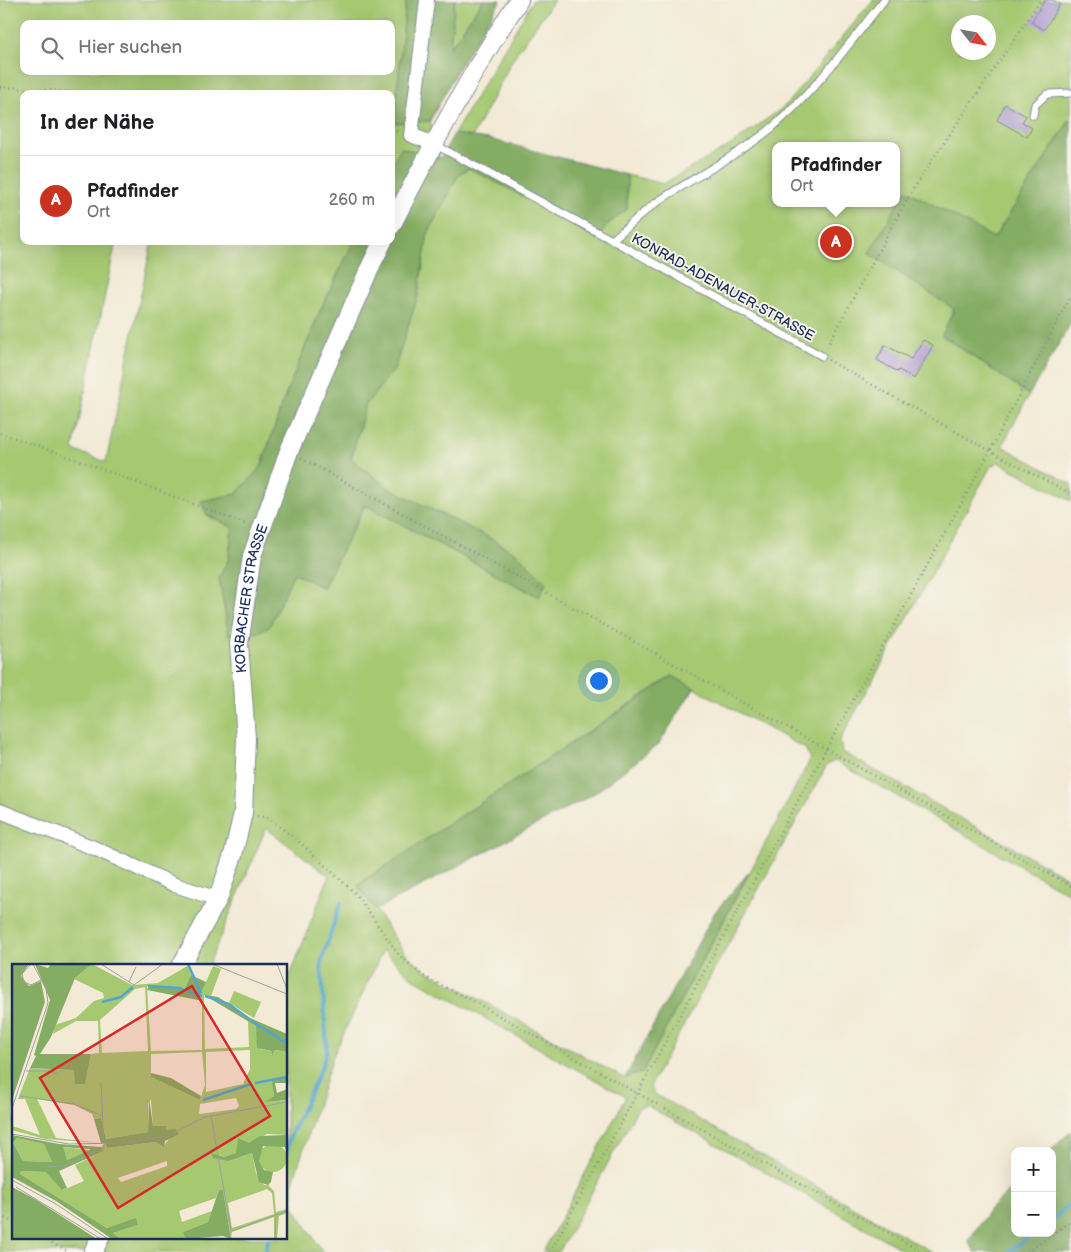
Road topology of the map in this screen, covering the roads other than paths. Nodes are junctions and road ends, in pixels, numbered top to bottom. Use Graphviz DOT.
graph roads {
  1 [pos="428,0"];
  2 [pos="520,0"];
  3 [pos="884,0"];
  4 [pos="1071,93"];
  5 [pos="1033,115"];
  6 [pos="434,144"];
  7 [pos="395,218"];
  8 [pos="612,240"];
  9 [pos="381,245"];
  10 [pos="822,356"];
  11 [pos="0,811"];
  12 [pos="218,899"];
  13 [pos="182,964"];
  14 [pos="99,1240"];
  15 [pos="93,1252"];
  1 -- 6 [label="street"];
  2 -- 6 [label="street"];
  3 -- 8 [label="lane, KONRAD-ADENAUER-STRASSE"];
  4 -- 5 [label="lane"];
  6 -- 7 [label="street"];
  6 -- 8 [label="lane, KONRAD-ADENAUER-STRASSE"];
  8 -- 10 [label="lane, KONRAD-ADENAUER-STRASSE"];
  9 -- 12 [label="street, KORBACHER STRASSE"];
  11 -- 12 [label="street"];
  12 -- 13 [label="street, KORBACHER STRASSE"];
  14 -- 15 [label="street"];
}
